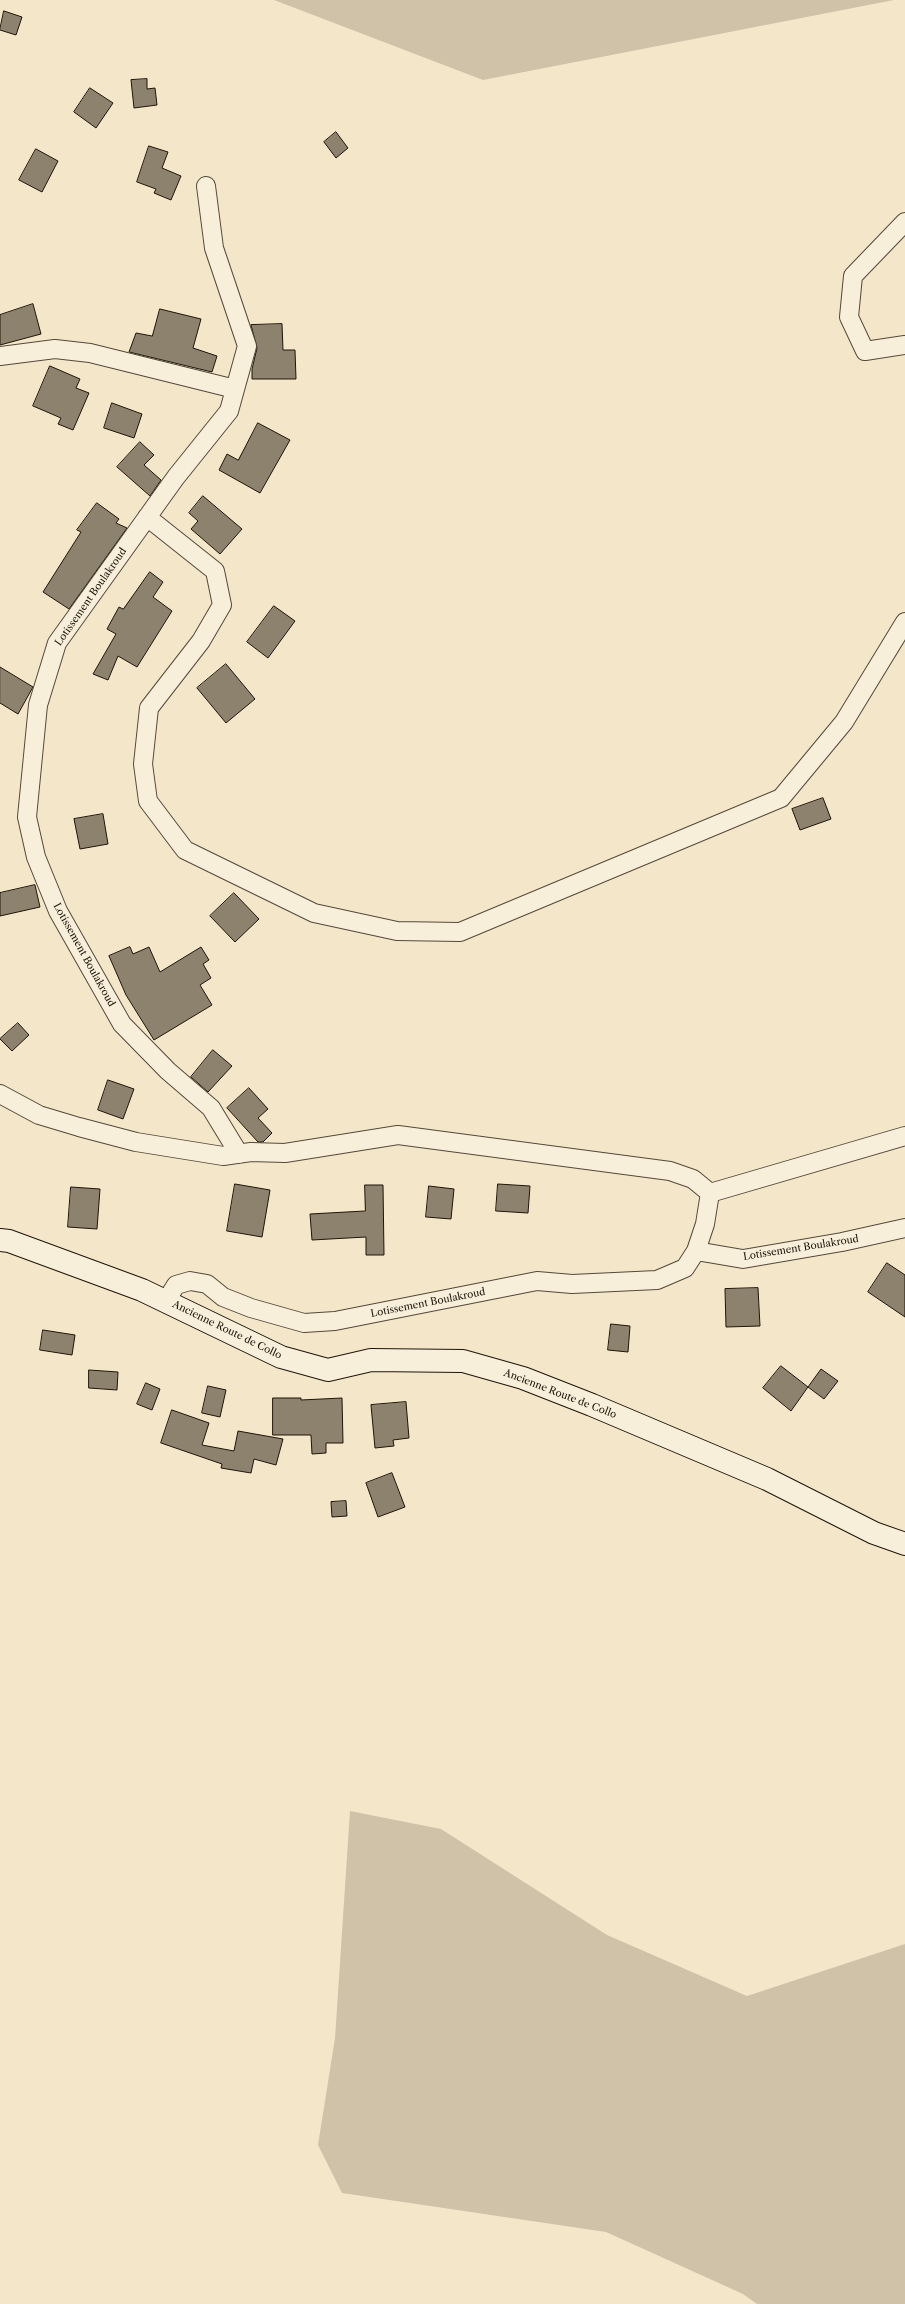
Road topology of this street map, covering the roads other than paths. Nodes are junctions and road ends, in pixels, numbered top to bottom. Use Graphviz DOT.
graph roads {
  1 [pos="206,186"];
  2 [pos="905,222"];
  3 [pos="905,345"];
  4 [pos="0,356"];
  5 [pos="235,389"];
  6 [pos="146,517"];
  7 [pos="905,622"];
  8 [pos="0,1094"];
  9 [pos="905,1136"];
  10 [pos="239,1154"];
  11 [pos="710,1193"];
  12 [pos="905,1228"];
  13 [pos="0,1240"];
  14 [pos="696,1251"];
  15 [pos="166,1301"];
  16 [pos="905,1544"];
  1 -- 5 [label="street, Lotissement Boulakroud"];
  2 -- 3 [label="street"];
  4 -- 5 [label="street"];
  5 -- 6 [label="street, Lotissement Boulakroud"];
  6 -- 7 [label="street"];
  6 -- 10 [label="street, Lotissement Boulakroud"];
  8 -- 10 [label="street"];
  9 -- 11 [label="street"];
  10 -- 11 [label="street"];
  11 -- 14 [label="street, Lotissement Boulakroud"];
  12 -- 14 [label="street, Lotissement Boulakroud"];
  13 -- 15 [label="main road, Ancienne Route de Collo"];
  14 -- 15 [label="street, Lotissement Boulakroud"];
  15 -- 16 [label="main road, Ancienne Route de Collo"];
}
